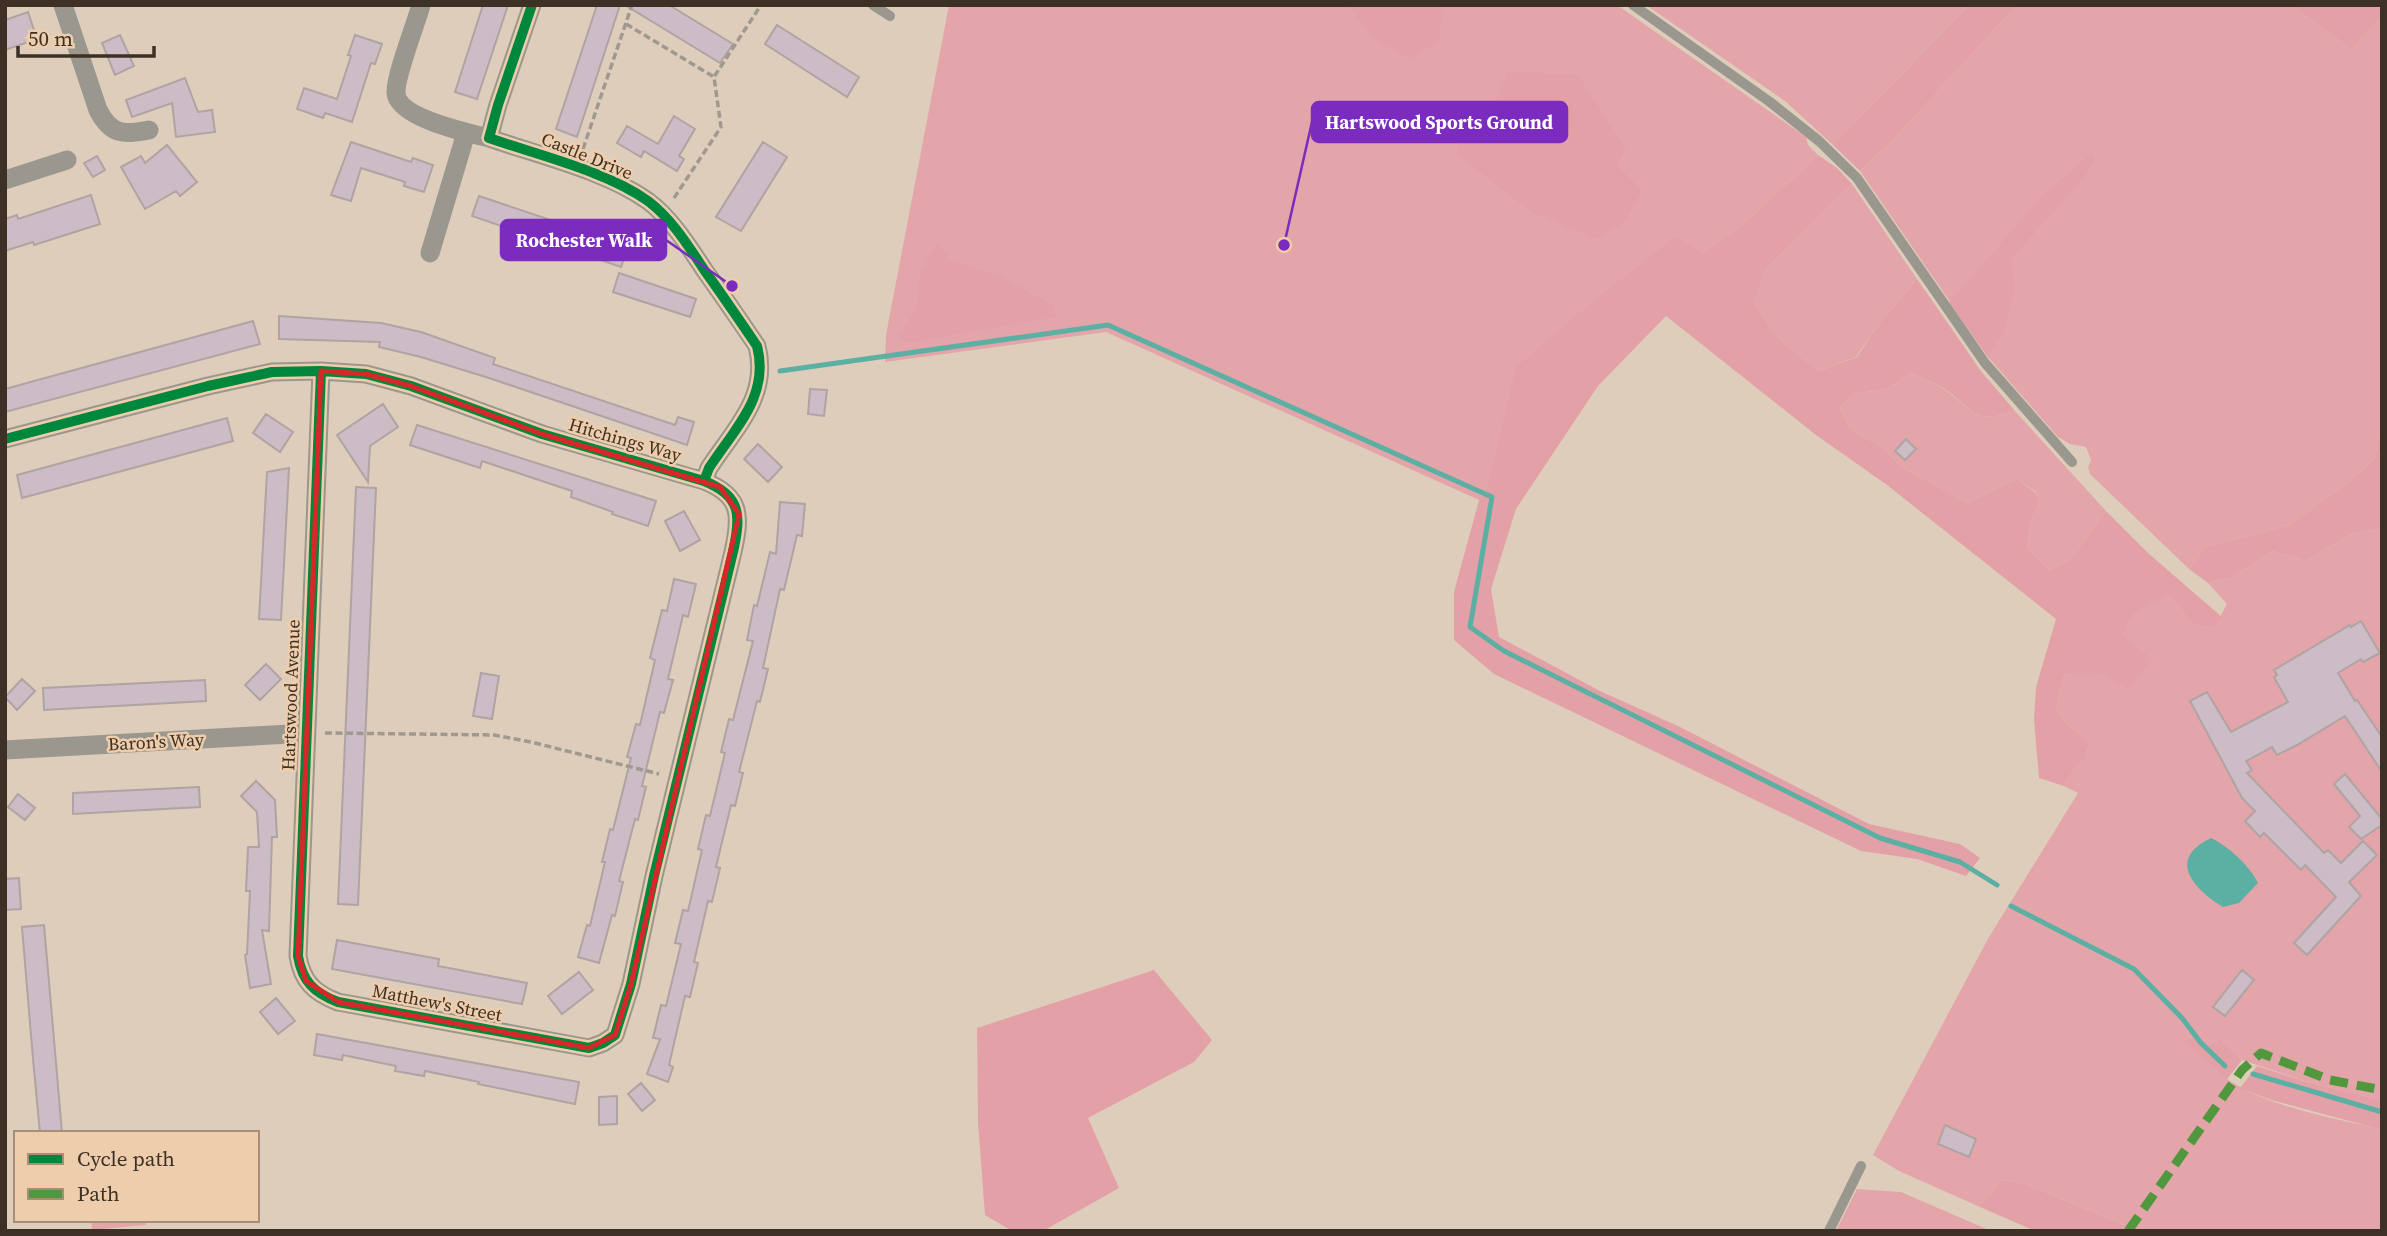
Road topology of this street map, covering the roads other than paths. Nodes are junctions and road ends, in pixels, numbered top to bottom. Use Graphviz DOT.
graph roads {
  1 [pos="63,5"];
  2 [pos="421,5"];
  3 [pos="532,5"];
  4 [pos="873,5"];
  5 [pos="1633,5"];
  6 [pos="890,16"];
  7 [pos="149,130"];
  8 [pos="467,132"];
  9 [pos="489,138"];
  10 [pos="67,160"];
  11 [pos="5,180"];
  12 [pos="430,253"];
  13 [pos="321,370"];
  14 [pos="5,439"];
  15 [pos="2072,462"];
  16 [pos="704,481"];
  17 [pos="307,733"];
  18 [pos="5,750"];
  19 [pos="338,1002"];
  20 [pos="530,1038"];
  21 [pos="1861,1166"];
  22 [pos="1829,1231"];
  1 -- 7 [label="street"];
  2 -- 8 [label="street, Castle Drive"];
  3 -- 9 [label="street"];
  4 -- 6 [label="lane"];
  5 -- 15 [label="lane"];
  8 -- 9 [label="street, Castle Drive"];
  8 -- 12 [label="street"];
  9 -- 16 [label="street, Castle Drive"];
  10 -- 11 [label="street"];
  13 -- 14 [label="street, Hitchings Way"];
  13 -- 16 [label="street, Hitchings Way"];
  13 -- 17 [label="street, Hartswood Avenue"];
  16 -- 20 [label="street, Hitchings Way"];
  17 -- 18 [label="street, Baron's Way"];
  17 -- 19 [label="street, Hartswood Avenue"];
  19 -- 20 [label="street, Matthew's Street"];
  21 -- 22 [label="lane"];
}
